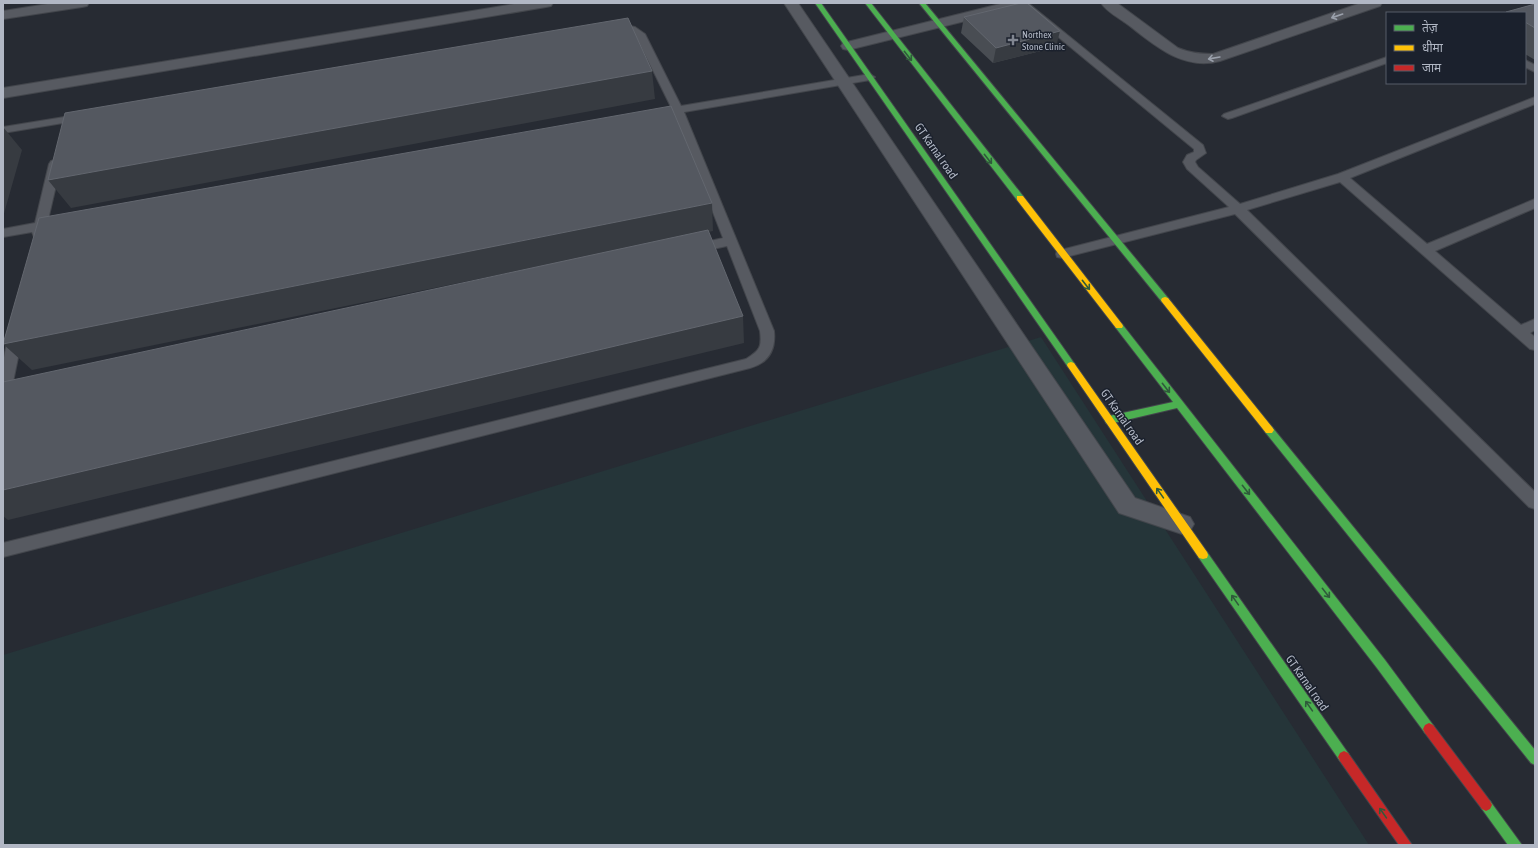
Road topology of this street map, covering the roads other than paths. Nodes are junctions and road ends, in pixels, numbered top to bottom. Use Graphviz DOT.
graph roads {
  1 [pos="82,3"];
  2 [pos="546,3"];
  3 [pos="791,3"];
  4 [pos="818,3"];
  5 [pos="868,3"];
  6 [pos="922,3"];
  7 [pos="1022,3"];
  8 [pos="1108,3"];
  9 [pos="1374,3"];
  10 [pos="3,15"];
  11 [pos="940,23"];
  12 [pos="604,26"];
  13 [pos="891,35"];
  14 [pos="848,46"];
  15 [pos="1386,60"];
  16 [pos="1526,64"];
  17 [pos="1535,68"];
  18 [pos="870,77"];
  19 [pos="844,82"];
  20 [pos="3,93"];
  21 [pos="1535,100"];
  22 [pos="678,110"];
  23 [pos="96,114"];
  24 [pos="654,114"];
  25 [pos="1228,116"];
  26 [pos="65,120"];
  27 [pos="3,130"];
  28 [pos="62,135"];
  29 [pos="58,150"];
  30 [pos="1342,177"];
  31 [pos="1535,203"];
  32 [pos="1238,209"];
  33 [pos="63,222"];
  34 [pos="40,226"];
  35 [pos="3,233"];
  36 [pos="1116,240"];
  37 [pos="732,242"];
  38 [pos="35,249"];
  39 [pos="1426,250"];
  40 [pos="678,252"];
  41 [pos="1062,254"];
  42 [pos="20,318"];
  43 [pos="1535,324"];
  44 [pos="1520,332"];
  45 [pos="1535,345"];
  46 [pos="20,384"];
  47 [pos="4,387"];
  48 [pos="1179,404"];
  49 [pos="3,418"];
  50 [pos="1110,420"];
  51 [pos="1535,502"];
  52 [pos="1182,524"];
  53 [pos="3,550"];
  54 [pos="1535,759"];
  55 [pos="1406,845"];
  56 [pos="1516,845"];
  1 -- 10 [label="street"];
  2 -- 20 [label="street"];
  3 -- 19 [label="street"];
  4 -- 14 [label="main road, GT Karnal road"];
  5 -- 13 [label="main road"];
  6 -- 11 [label="main road"];
  7 -- 11 [label="street"];
  7 -- 32 [label="lane"];
  9 -- 8 [label="street, one-way"];
  11 -- 13 [label="street"];
  11 -- 36 [label="main road"];
  12 -- 22 [label="lane"];
  13 -- 14 [label="street"];
  13 -- 41 [label="main road, one-way"];
  14 -- 18 [label="main road, GT Karnal road"];
  15 -- 25 [label="lane"];
  16 -- 17 [label="lane"];
  18 -- 19 [label="lane"];
  18 -- 50 [label="main road, GT Karnal road"];
  19 -- 22 [label="lane"];
  19 -- 52 [label="street"];
  21 -- 30 [label="lane"];
  22 -- 24 [label="lane"];
  22 -- 37 [label="lane"];
  23 -- 26 [label="lane"];
  26 -- 27 [label="lane"];
  26 -- 28 [label="lane"];
  29 -- 34 [label="lane"];
  30 -- 32 [label="lane"];
  30 -- 39 [label="lane"];
  31 -- 39 [label="lane"];
  32 -- 36 [label="lane"];
  32 -- 51 [label="lane"];
  33 -- 34 [label="lane"];
  34 -- 35 [label="lane"];
  34 -- 38 [label="lane"];
  36 -- 41 [label="lane"];
  36 -- 54 [label="main road"];
  37 -- 40 [label="lane"];
  37 -- 53 [label="lane"];
  39 -- 44 [label="lane"];
  41 -- 48 [label="main road, one-way"];
  42 -- 47 [label="lane"];
  43 -- 44 [label="lane"];
  44 -- 45 [label="lane"];
  46 -- 47 [label="lane"];
  47 -- 49 [label="lane"];
  48 -- 50 [label="main road"];
  48 -- 56 [label="main road, one-way"];
  52 -- 50 [label="main road, GT Karnal road, one-way"];
  55 -- 52 [label="main road, GT Karnal road, one-way"];
}
